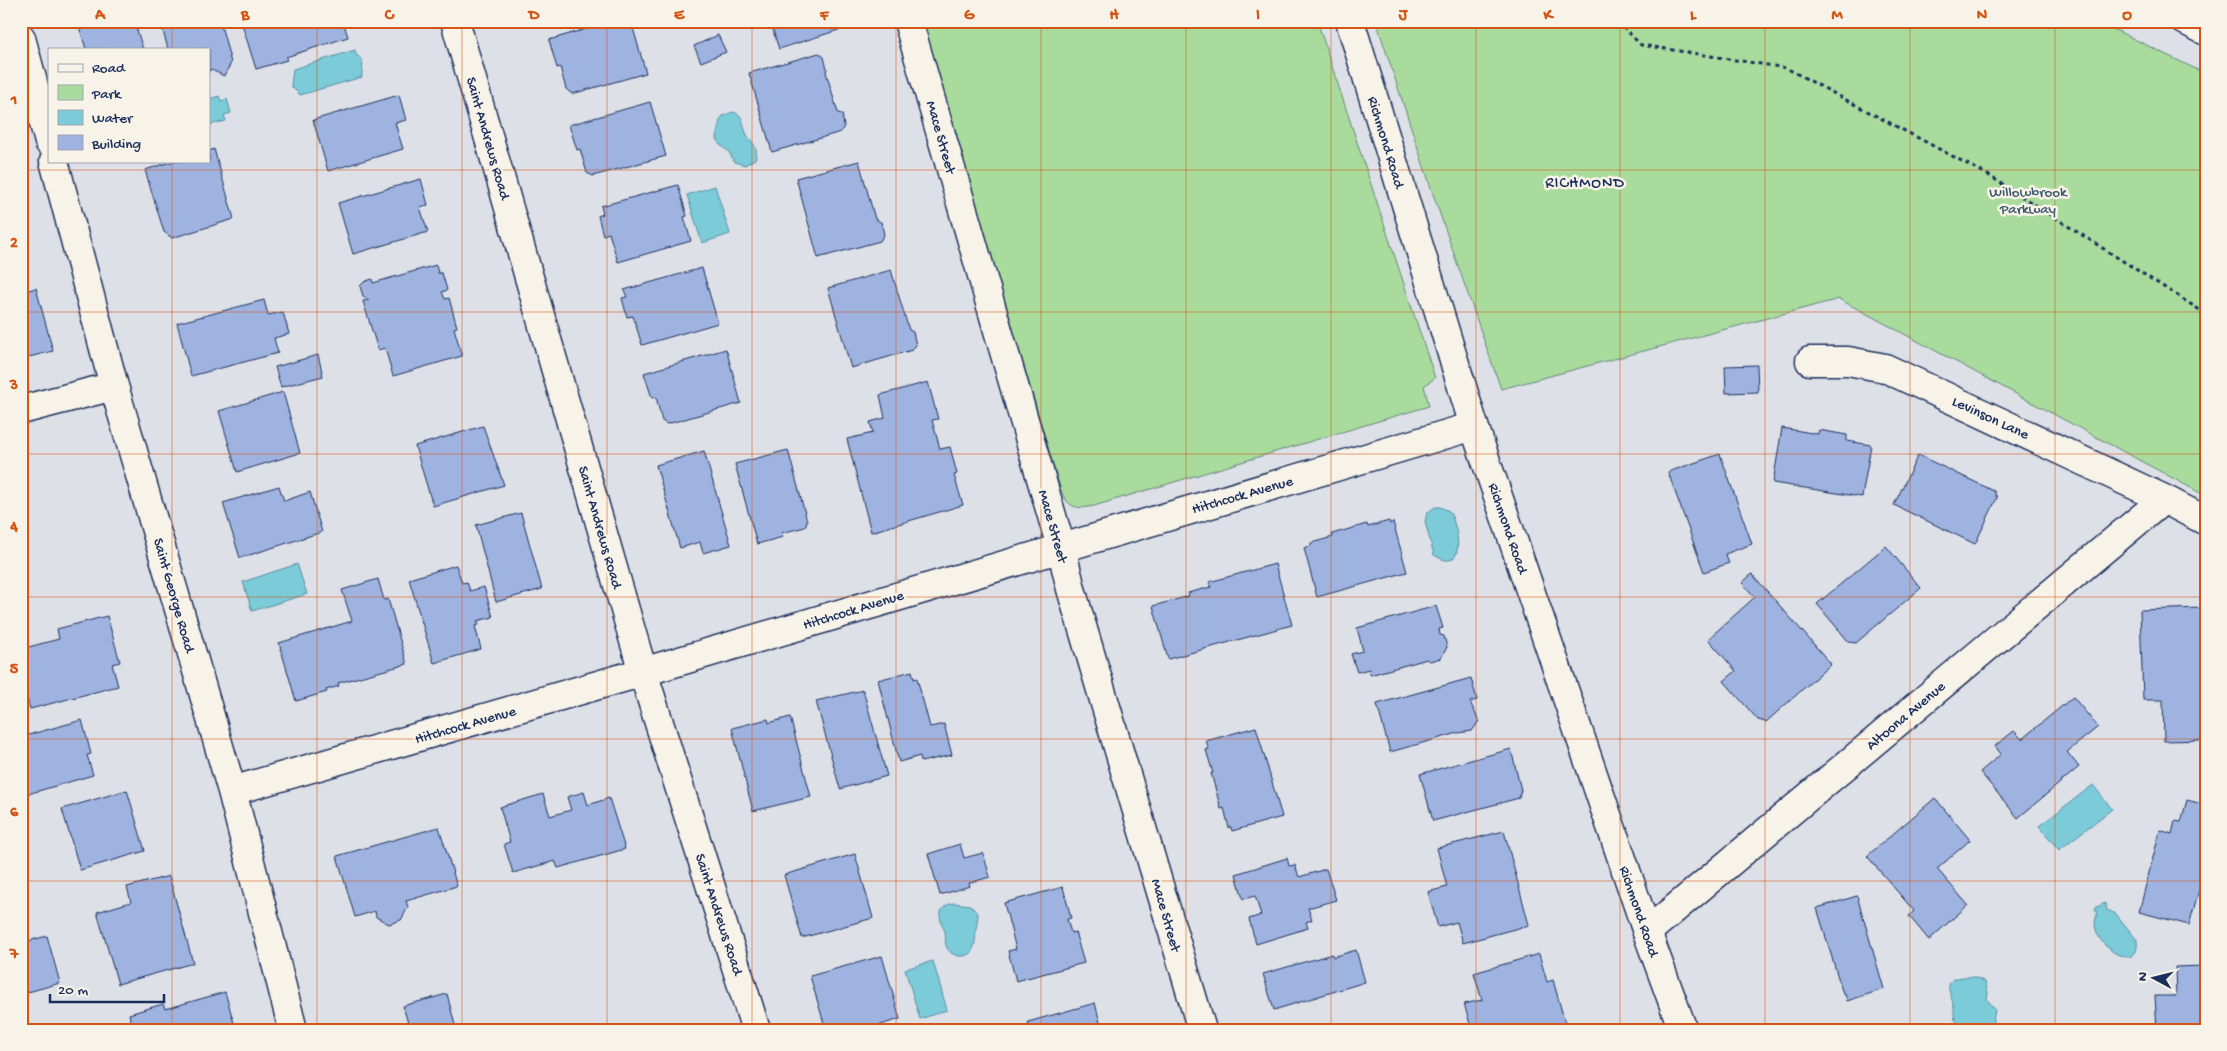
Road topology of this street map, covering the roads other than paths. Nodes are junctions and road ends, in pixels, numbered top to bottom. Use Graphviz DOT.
graph roads {
  1 [pos="455,21"];
  2 [pos="908,21"];
  3 [pos="1350,21"];
  4 [pos="2186,21"];
  5 [pos="2206,31"];
  6 [pos="21,38"];
  7 [pos="48,138"];
  8 [pos="54,162"];
  9 [pos="1810,361"];
  10 [pos="114,386"];
  11 [pos="21,410"];
  12 [pos="1474,426"];
  13 [pos="2164,499"];
  14 [pos="2206,521"];
  15 [pos="1061,547"];
  16 [pos="643,672"];
  17 [pos="232,791"];
  18 [pos="1646,932"];
  19 [pos="293,1030"];
  20 [pos="756,1030"];
  21 [pos="1202,1030"];
  22 [pos="1683,1030"];
  1 -- 16 [label="street, Saint Andrews Road"];
  2 -- 15 [label="street, Mace Street"];
  3 -- 12 [label="street, Richmond Road"];
  4 -- 5 [label="street"];
  6 -- 7 [label="street"];
  8 -- 10 [label="street, Saint George Road"];
  9 -- 13 [label="street, Levinson Lane"];
  10 -- 11 [label="street"];
  10 -- 17 [label="street, Saint George Road"];
  12 -- 15 [label="street, Hitchcock Avenue"];
  12 -- 18 [label="street, Richmond Road"];
  13 -- 14 [label="street, Levinson Lane"];
  13 -- 18 [label="street, Altoona Avenue"];
  15 -- 16 [label="street, Hitchcock Avenue"];
  15 -- 21 [label="street, Mace Street"];
  16 -- 17 [label="street, Hitchcock Avenue"];
  16 -- 20 [label="street, Saint Andrews Road"];
  17 -- 19 [label="street, Saint George Road"];
  18 -- 22 [label="street, Richmond Road"];
}
